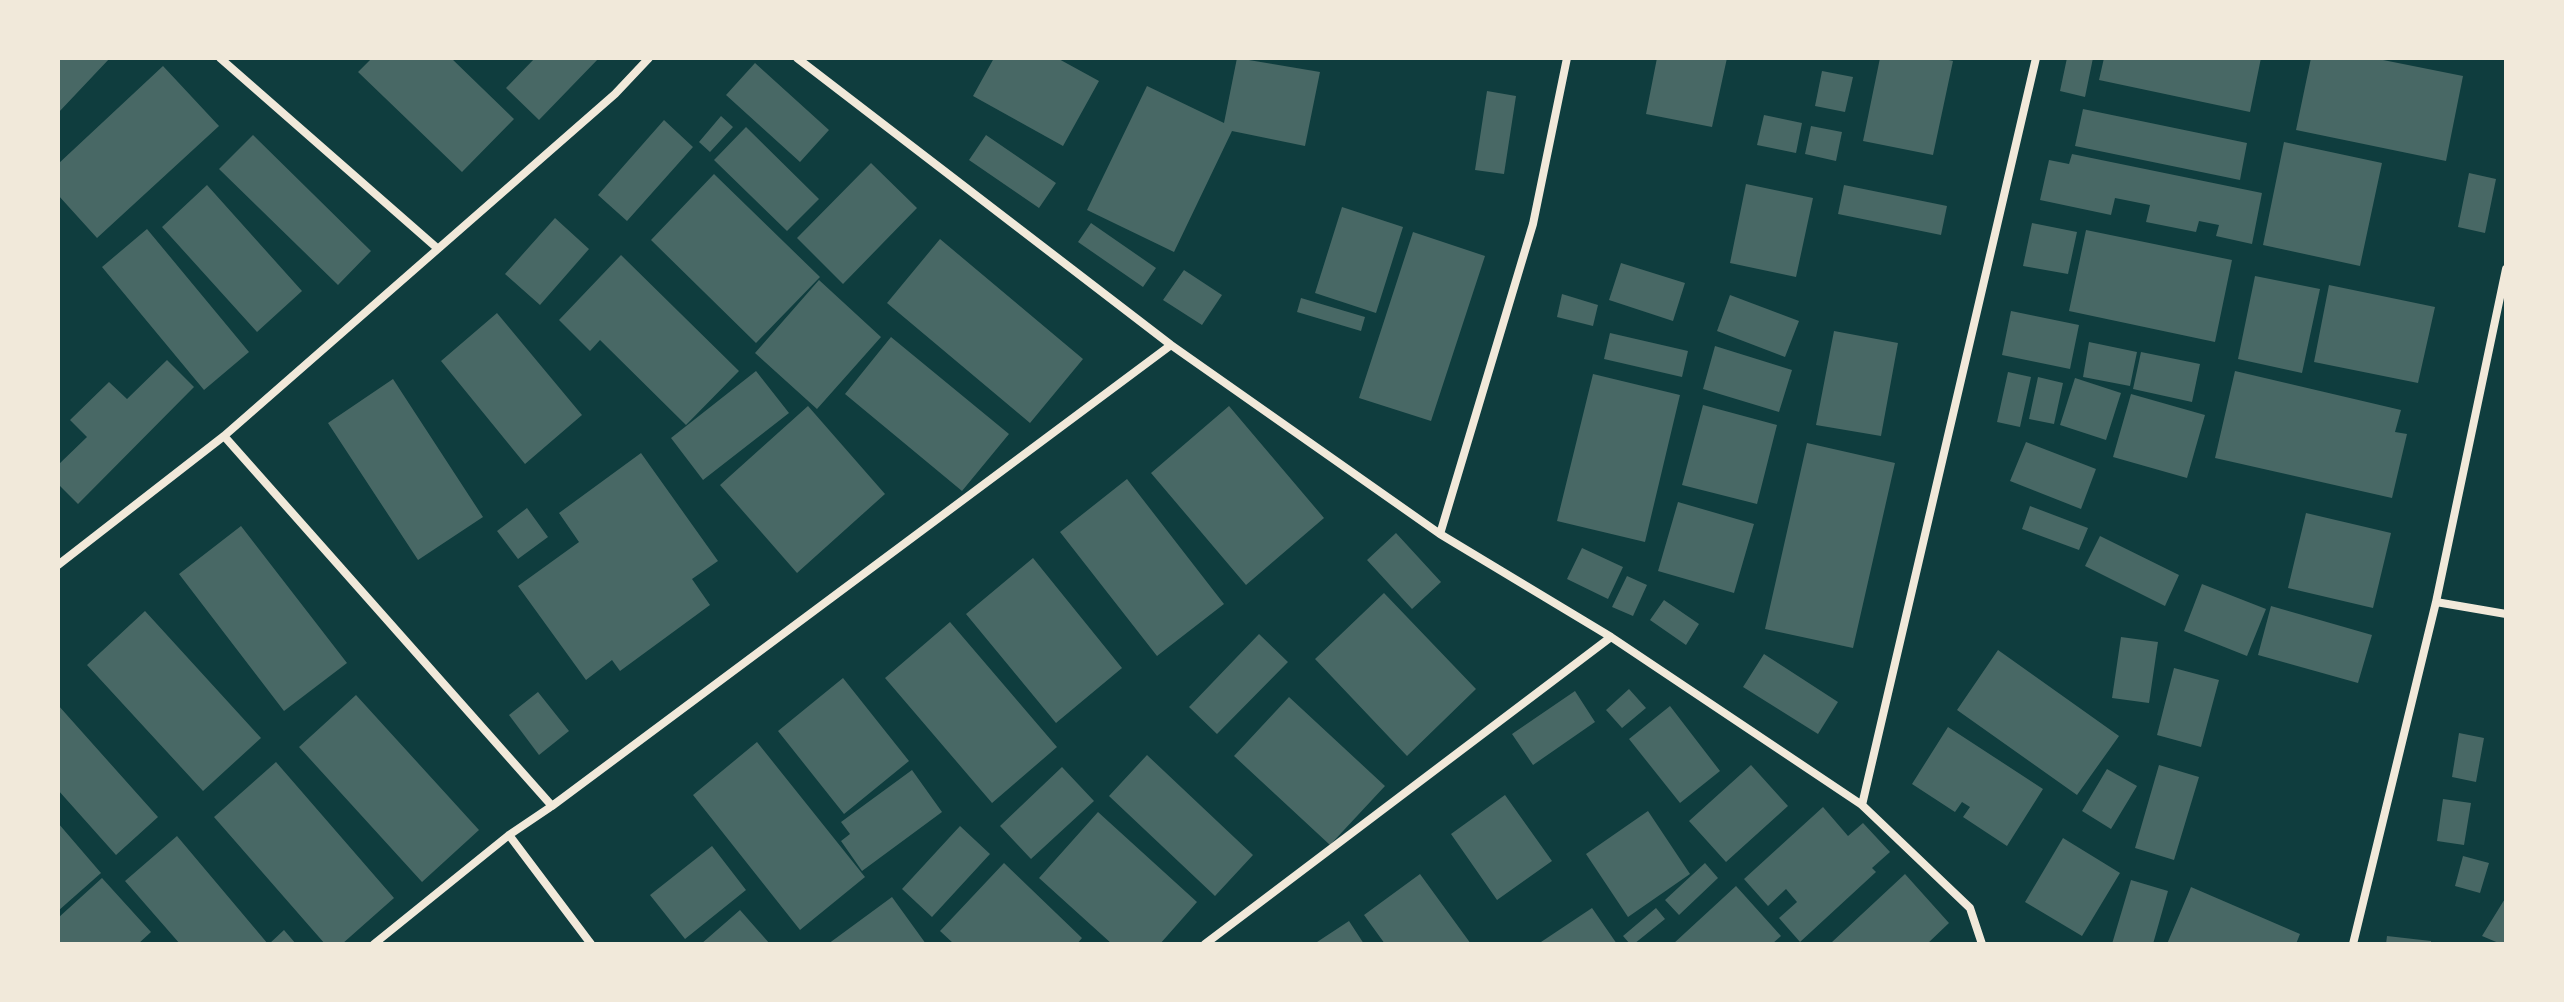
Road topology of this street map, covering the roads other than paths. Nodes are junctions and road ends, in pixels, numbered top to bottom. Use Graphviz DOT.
graph roads {
  1 [pos="220,58"];
  2 [pos="649,58"];
  3 [pos="797,58"];
  4 [pos="1567,58"];
  5 [pos="2036,58"];
  6 [pos="437,248"];
  7 [pos="2506,269"];
  8 [pos="1171,345"];
  9 [pos="224,436"];
  10 [pos="1440,534"];
  11 [pos="58,565"];
  12 [pos="2436,602"];
  13 [pos="2506,614"];
  14 [pos="1611,637"];
  15 [pos="1862,805"];
  16 [pos="552,806"];
  17 [pos="509,835"];
  18 [pos="374,944"];
  19 [pos="591,944"];
  20 [pos="1205,944"];
  21 [pos="1982,944"];
  22 [pos="2353,944"];
  1 -- 6 [label="street"];
  2 -- 6 [label="street"];
  3 -- 8 [label="street"];
  4 -- 10 [label="street"];
  5 -- 15 [label="street"];
  6 -- 9 [label="street"];
  7 -- 12 [label="street"];
  8 -- 10 [label="street"];
  8 -- 16 [label="street"];
  9 -- 11 [label="street"];
  9 -- 16 [label="street"];
  10 -- 14 [label="street"];
  12 -- 13 [label="street"];
  12 -- 22 [label="street"];
  14 -- 15 [label="street"];
  14 -- 20 [label="street"];
  15 -- 21 [label="street"];
  16 -- 17 [label="street"];
  17 -- 18 [label="street"];
  17 -- 19 [label="street"];
}
